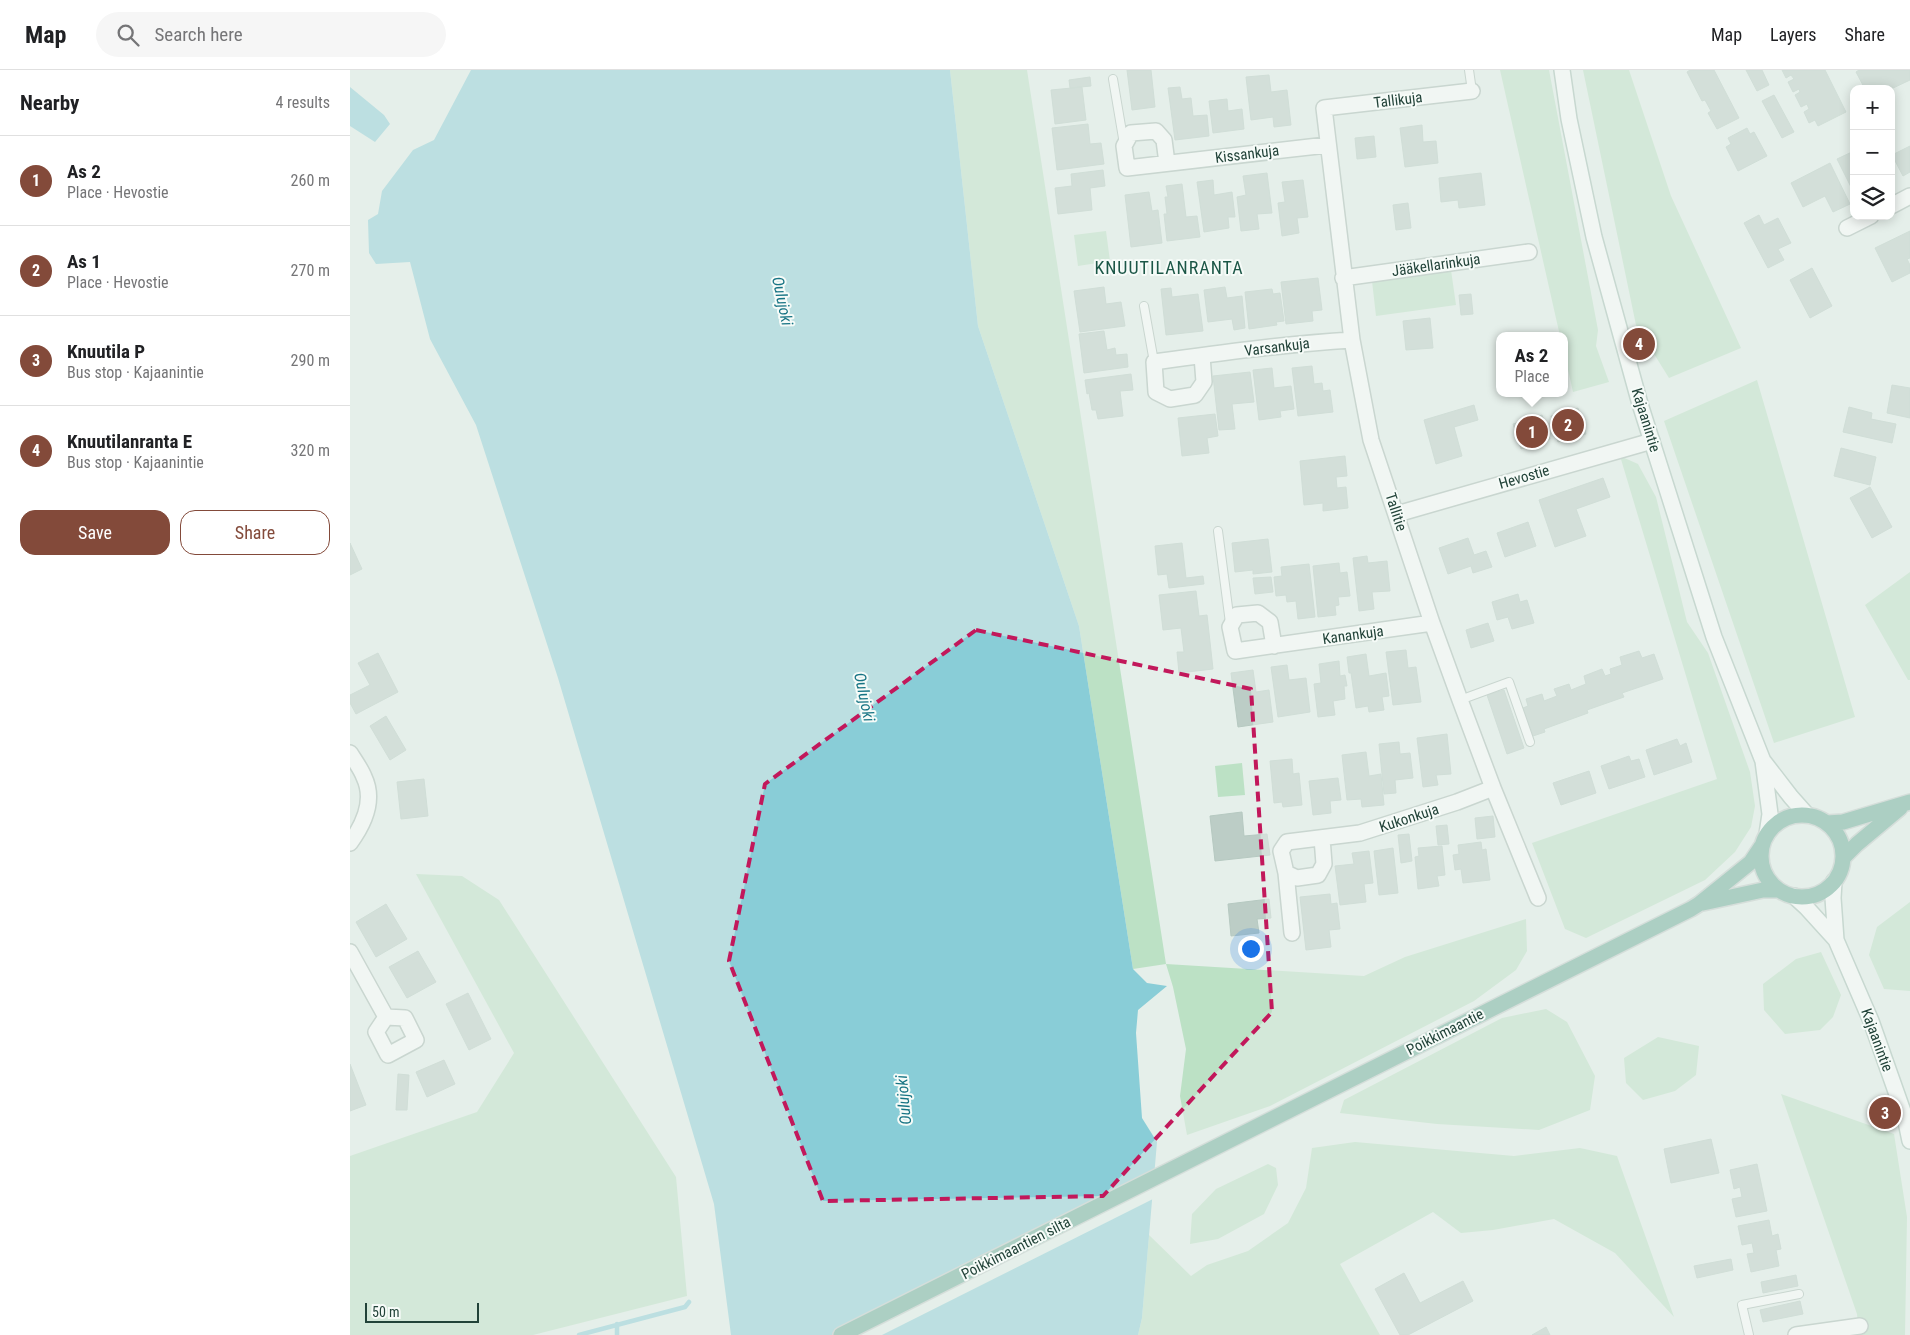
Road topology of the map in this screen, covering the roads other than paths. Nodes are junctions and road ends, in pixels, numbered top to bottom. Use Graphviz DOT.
graph roads {
  1 [pos="1469,70"];
  2 [pos="1562,70"];
  3 [pos="1113,79"];
  4 [pos="1472,91"];
  5 [pos="1324,108"];
  6 [pos="1327,145"];
  7 [pos="1124,146"];
  8 [pos="1167,163"];
  9 [pos="1910,196"];
  10 [pos="1895,204"];
  11 [pos="1863,220"];
  12 [pos="1848,228"];
  13 [pos="1528,252"];
  14 [pos="1344,278"];
  15 [pos="1144,306"];
  16 [pos="1352,340"];
  17 [pos="1202,356"];
  18 [pos="1154,362"];
  19 [pos="1652,441"];
  20 [pos="1397,514"];
  21 [pos="1218,531"];
  22 [pos="1432,624"];
  23 [pos="1230,627"];
  24 [pos="1274,646"];
  25 [pos="1460,700"];
  26 [pos="1530,742"];
  27 [pos="350,753"];
  28 [pos="1763,761"];
  29 [pos="1493,788"];
  30 [pos="1907,804"];
  31 [pos="1807,815"];
  32 [pos="1827,823"];
  33 [pos="1322,838"];
  34 [pos="1764,840"];
  35 [pos="350,843"];
  36 [pos="1843,858"];
  37 [pos="1286,873"];
  38 [pos="1834,881"];
  39 [pos="1778,890"];
  40 [pos="1794,896"];
  41 [pos="1538,898"];
  42 [pos="1700,904"];
  43 [pos="1292,933"];
  44 [pos="1836,940"];
  45 [pos="350,952"];
  46 [pos="386,1017"];
  47 [pos="1910,1141"];
  48 [pos="1191,1160"];
  49 [pos="1798,1294"];
  50 [pos="1860,1326"];
  51 [pos="841,1335"];
  52 [pos="1749,1335"];
  53 [pos="1796,1335"];
  1 -- 4 [label="lane"];
  2 -- 19 [label="street, Kajaanintie"];
  3 -- 7 [label="lane"];
  4 -- 5 [label="street, Tallikuja"];
  5 -- 6 [label="street, Tallitie"];
  6 -- 8 [label="street, Kissankuja"];
  6 -- 14 [label="street, Tallitie"];
  7 -- 8 [label="street, Kissankuja"];
  7 -- 8 [label="street"];
  9 -- 10 [label="street"];
  11 -- 12 [label="street"];
  13 -- 14 [label="street, Jääkellarinkuja"];
  14 -- 16 [label="street, Tallitie"];
  15 -- 18 [label="lane"];
  16 -- 17 [label="street, Varsankuja"];
  16 -- 20 [label="street, Tallitie"];
  17 -- 18 [label="street, Varsankuja"];
  17 -- 18 [label="street"];
  19 -- 20 [label="street, Hevostie"];
  19 -- 28 [label="street, Kajaanintie"];
  20 -- 22 [label="street, Tallitie"];
  21 -- 23 [label="lane"];
  22 -- 24 [label="street, Kanankuja"];
  22 -- 25 [label="street, Tallitie"];
  23 -- 24 [label="street, Kanankuja"];
  23 -- 24 [label="street"];
  25 -- 26 [label="lane"];
  25 -- 29 [label="street, Tallitie"];
  27 -- 35 [label="street"];
  28 -- 31 [label="street, Kajaanintie"];
  28 -- 34 [label="street, Kajaanintie"];
  29 -- 33 [label="street, Kukonkuja"];
  29 -- 41 [label="street, Tallitie"];
  30 -- 32 [label="main road"];
  30 -- 36 [label="main road"];
  31 -- 32 [label="main road"];
  31 -- 34 [label="main road"];
  32 -- 36 [label="main road"];
  33 -- 37 [label="street, Kukonkuja"];
  33 -- 37 [label="street"];
  34 -- 39 [label="main road"];
  34 -- 42 [label="main road, Poikkimaantie"];
  36 -- 38 [label="main road"];
  37 -- 43 [label="street, Kukonkuja"];
  38 -- 40 [label="main road"];
  38 -- 44 [label="street, Kajaanintie"];
  39 -- 40 [label="main road"];
  39 -- 42 [label="main road, Poikkimaantie"];
  40 -- 44 [label="street, Kajaanintie"];
  42 -- 48 [label="main road, Poikkimaantie"];
  44 -- 47 [label="street, Kajaanintie"];
  45 -- 46 [label="street"];
  48 -- 51 [label="main road, Poikkimaantien silta"];
  49 -- 52 [label="lane"];
  50 -- 53 [label="street"];
}
